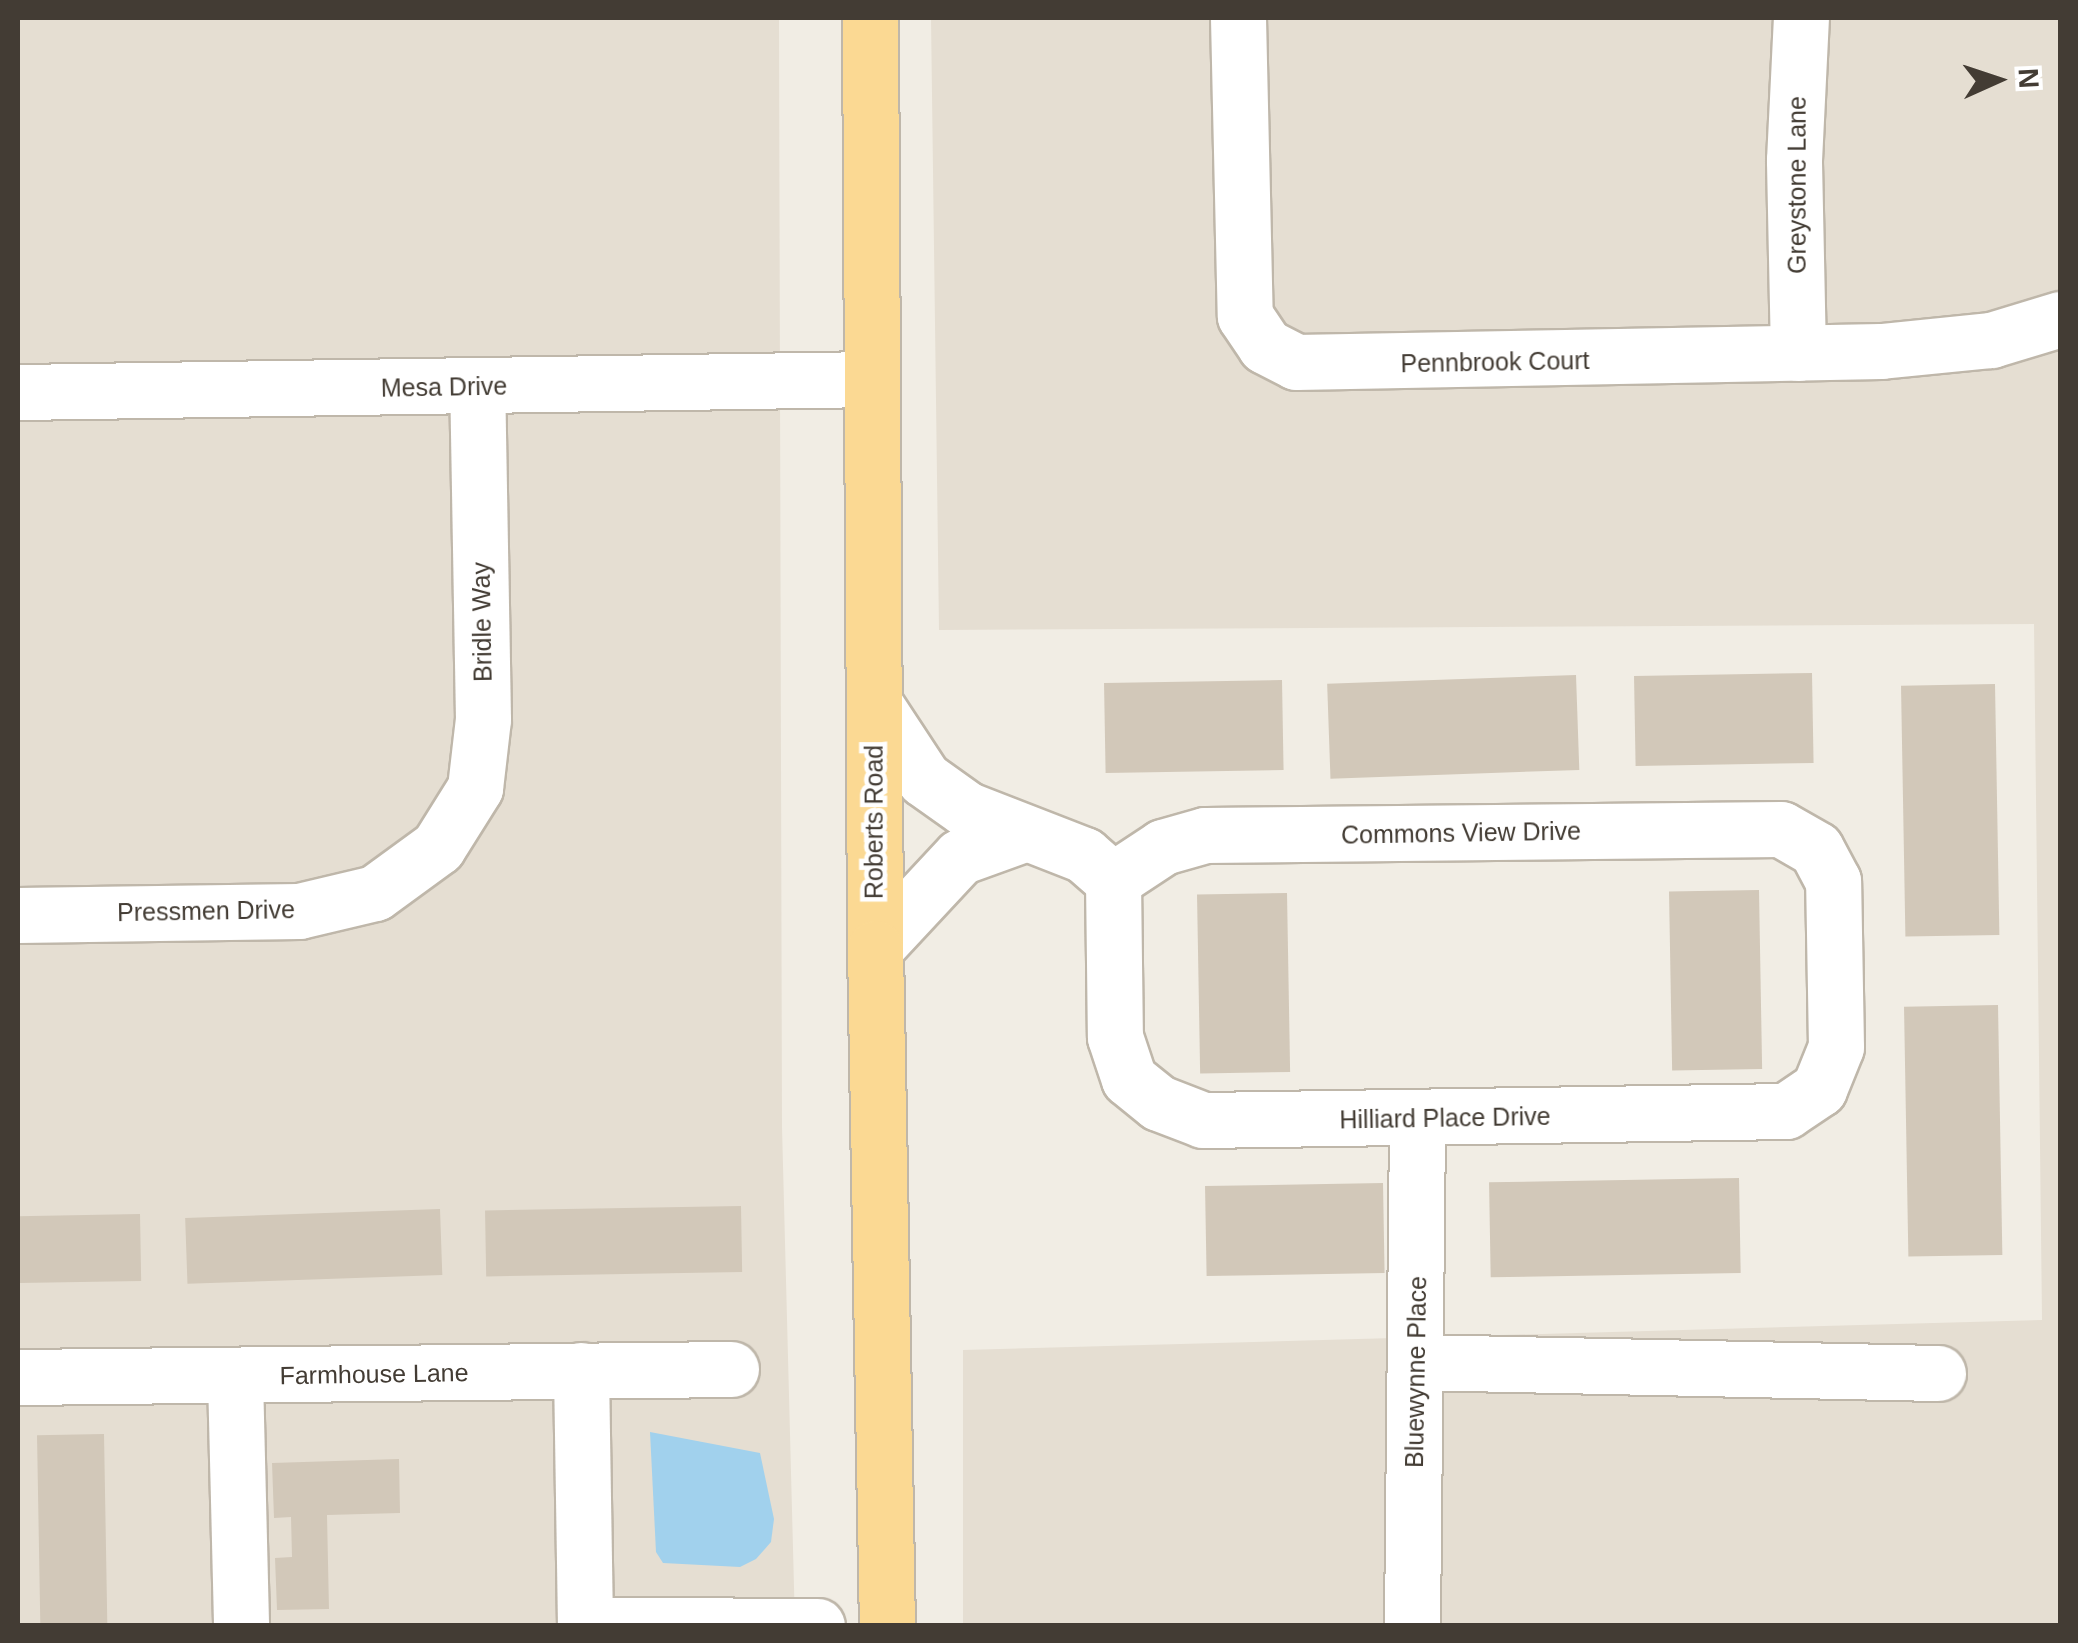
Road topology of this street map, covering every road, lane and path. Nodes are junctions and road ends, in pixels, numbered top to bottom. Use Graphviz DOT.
graph roads {
  1 [pos="870,18"];
  2 [pos="1238,18"];
  3 [pos="1801,18"];
  4 [pos="2060,319"];
  5 [pos="1798,353"];
  6 [pos="870,380"];
  7 [pos="477,386"];
  8 [pos="18,392"];
  9 [pos="874,702"];
  10 [pos="1026,833"];
  11 [pos="438,847"];
  12 [pos="1816,849"];
  13 [pos="1113,880"];
  14 [pos="18,914"];
  15 [pos="875,948"];
  16 [pos="1417,1119"];
  17 [pos="1417,1362"];
  18 [pos="731,1368"];
  19 [pos="580,1370"];
  20 [pos="1938,1373"];
  21 [pos="18,1377"];
  22 [pos="235,1377"];
  23 [pos="585,1625"];
  24 [pos="241,1626"];
  25 [pos="817,1626"];
  26 [pos="887,1626"];
  27 [pos="1412,1626"];
  1 -- 6 [label="main road, Roberts Road"];
  2 -- 5 [label="street, Pennbrook Court"];
  3 -- 5 [label="street, Greystone Lane"];
  4 -- 5 [label="street, Pennbrook Court"];
  6 -- 7 [label="street, Mesa Drive"];
  6 -- 9 [label="main road, Roberts Road"];
  7 -- 8 [label="street, Mesa Drive"];
  7 -- 11 [label="street, Bridle Way"];
  9 -- 10 [label="street"];
  9 -- 15 [label="main road, Roberts Road"];
  10 -- 13 [label="street"];
  10 -- 15 [label="street"];
  11 -- 14 [label="street, Pressmen Drive"];
  12 -- 13 [label="street, Commons View Drive"];
  12 -- 16 [label="street, Hilliard Place Drive"];
  13 -- 16 [label="street, Hilliard Place Drive"];
  15 -- 26 [label="main road, Roberts Road"];
  16 -- 17 [label="street, Bluewynne Place"];
  17 -- 20 [label="street"];
  17 -- 27 [label="street, Bluewynne Place"];
  18 -- 19 [label="street, Farmhouse Lane"];
  19 -- 22 [label="street, Farmhouse Lane"];
  19 -- 23 [label="street"];
  21 -- 22 [label="street, Farmhouse Lane"];
  22 -- 24 [label="street"];
  23 -- 25 [label="street"];
}
